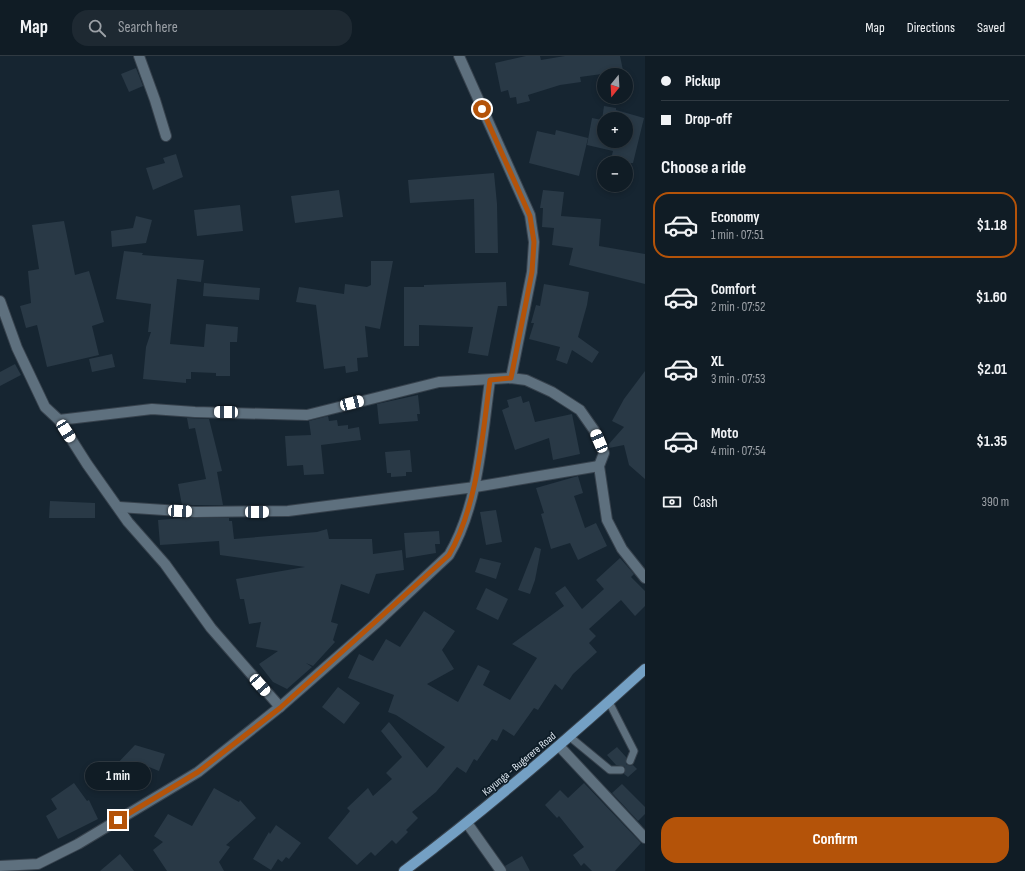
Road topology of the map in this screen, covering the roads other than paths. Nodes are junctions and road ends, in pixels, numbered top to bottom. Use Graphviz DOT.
graph roads {
  1 [pos="139,56"];
  2 [pos="459,56"];
  3 [pos="166,136"];
  4 [pos="0,301"];
  5 [pos="511,378"];
  6 [pos="490,380"];
  7 [pos="59,420"];
  8 [pos="599,466"];
  9 [pos="475,487"];
  10 [pos="119,507"];
  11 [pos="645,578"];
  12 [pos="645,669"];
  13 [pos="609,702"];
  14 [pos="280,708"];
  15 [pos="570,737"];
  16 [pos="560,747"];
  17 [pos="630,761"];
  18 [pos="621,770"];
  19 [pos="467,823"];
  20 [pos="645,838"];
  21 [pos="0,866"];
  22 [pos="404,871"];
  23 [pos="501,871"];
  1 -- 3 [label="street"];
  2 -- 5 [label="street"];
  4 -- 7 [label="street"];
  5 -- 6 [label="street"];
  5 -- 8 [label="street"];
  6 -- 7 [label="street"];
  6 -- 9 [label="street"];
  7 -- 10 [label="street"];
  8 -- 9 [label="street"];
  8 -- 11 [label="street"];
  9 -- 10 [label="street"];
  9 -- 14 [label="street"];
  10 -- 14 [label="street"];
  12 -- 13 [label="main road, Kayunga - Bugerere Road"];
  13 -- 15 [label="main road, Kayunga - Bugerere Road"];
  13 -- 17 [label="lane"];
  14 -- 21 [label="street"];
  15 -- 16 [label="main road, Kayunga - Bugerere Road"];
  15 -- 18 [label="lane"];
  16 -- 19 [label="main road, Kayunga - Bugerere Road"];
  16 -- 20 [label="street"];
  19 -- 22 [label="main road, Kayunga - Bugerere Road"];
  19 -- 23 [label="street"];
}
